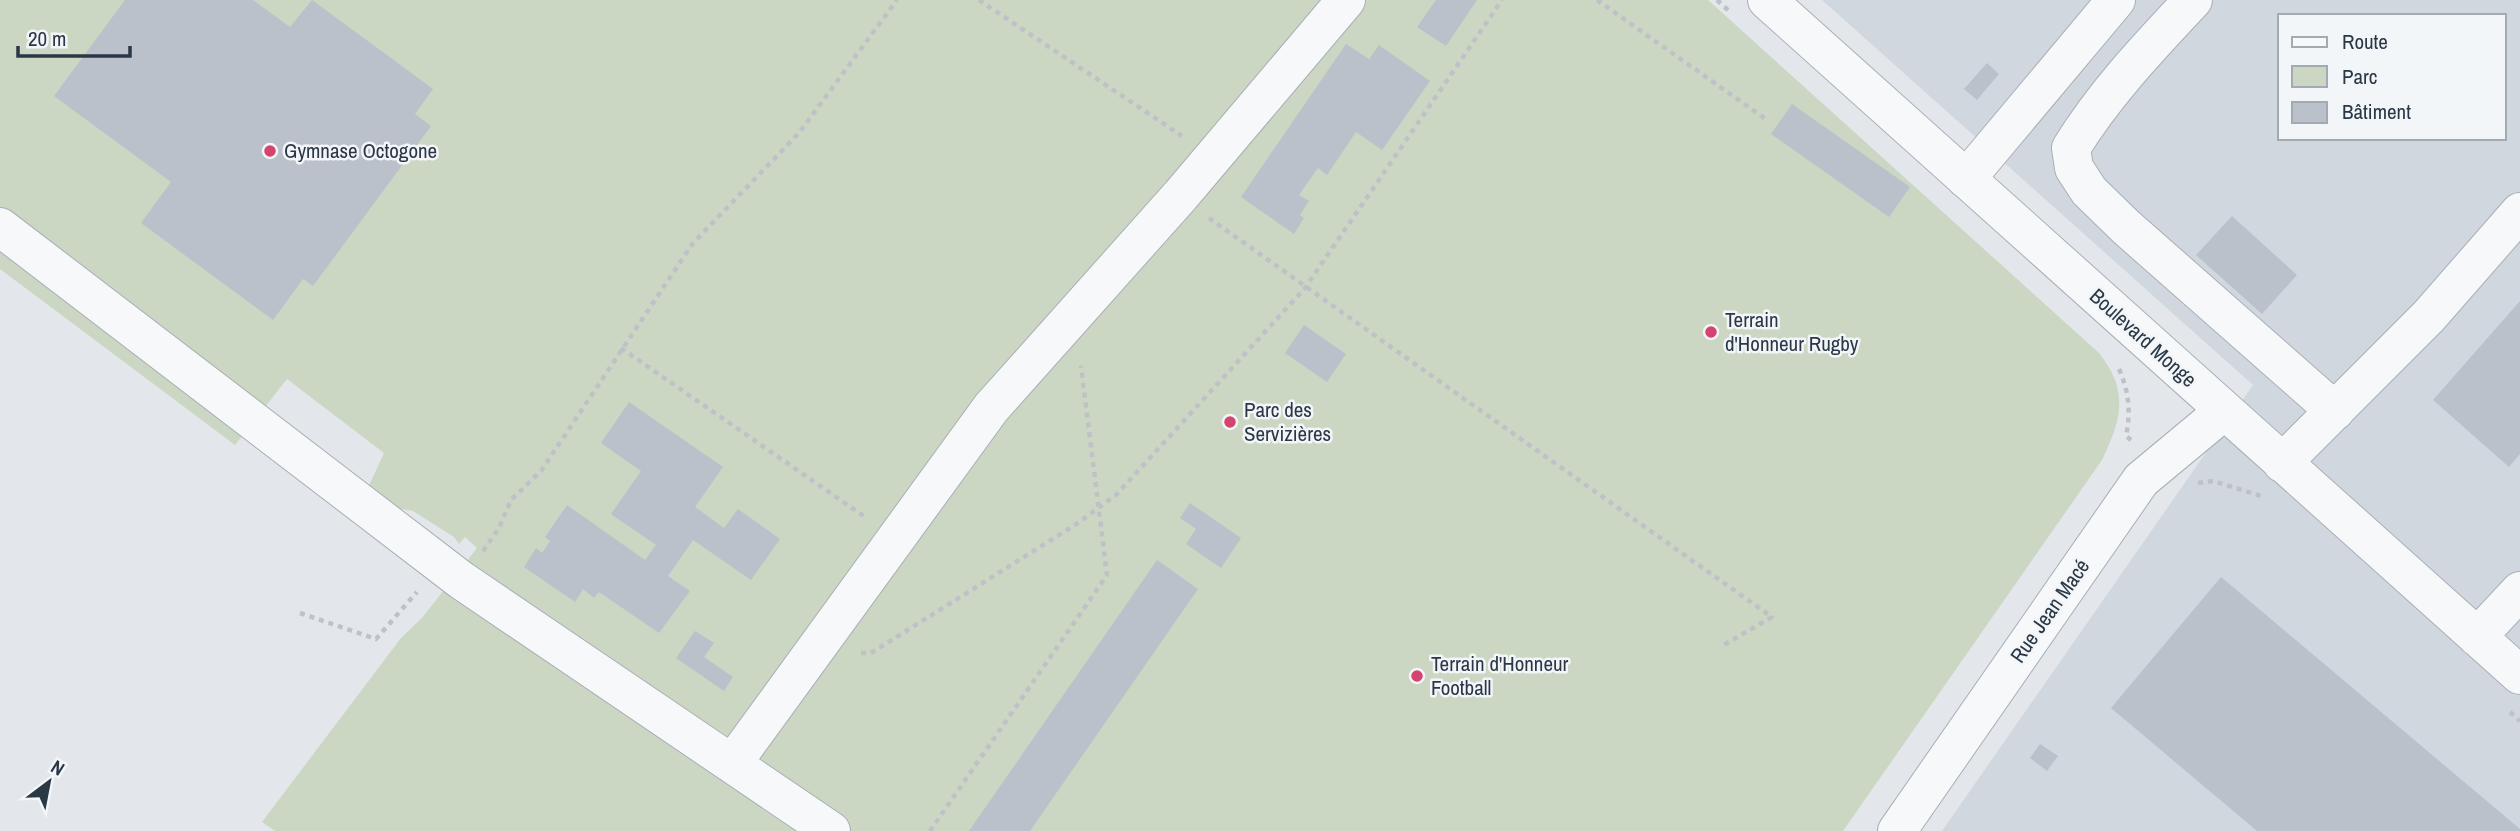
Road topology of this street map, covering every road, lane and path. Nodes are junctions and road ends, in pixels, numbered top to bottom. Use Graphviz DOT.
graph roads {
  1 [pos="897,0"];
  2 [pos="979,0"];
  3 [pos="1346,0"];
  4 [pos="1502,0"];
  5 [pos="1597,0"];
  6 [pos="1767,0"];
  7 [pos="2116,0"];
  8 [pos="2193,0"];
  9 [pos="1767,120"];
  10 [pos="1214,157"];
  11 [pos="1966,179"];
  12 [pos="1181,195"];
  13 [pos="2520,212"];
  14 [pos="0,227"];
  15 [pos="1305,288"];
  16 [pos="1076,312"];
  17 [pos="621,348"];
  18 [pos="2224,411"];
  19 [pos="2335,411"];
  20 [pos="2282,463"];
  21 [pos="1100,507"];
  22 [pos="895,538"];
  23 [pos="451,573"];
  24 [pos="2520,591"];
  25 [pos="300,613"];
  26 [pos="2477,637"];
  27 [pos="1720,647"];
  28 [pos="809,657"];
  29 [pos="2520,676"];
  30 [pos="732,764"];
  31 [pos="831,831"];
  32 [pos="930,831"];
  33 [pos="1897,831"];
  1 -- 17 [label="path"];
  2 -- 10 [label="path"];
  3 -- 10 [label="street"];
  4 -- 15 [label="path"];
  5 -- 9 [label="path"];
  6 -- 11 [label="street, Boulevard Monge"];
  7 -- 11 [label="street"];
  8 -- 19 [label="street"];
  10 -- 12 [label="street"];
  11 -- 18 [label="street, Boulevard Monge"];
  12 -- 15 [label="path"];
  12 -- 16 [label="street"];
  13 -- 19 [label="street"];
  14 -- 23 [label="street"];
  15 -- 21 [label="path"];
  15 -- 27 [label="path"];
  16 -- 21 [label="path"];
  16 -- 22 [label="street"];
  17 -- 22 [label="path"];
  17 -- 23 [label="path"];
  18 -- 20 [label="street, Boulevard Monge"];
  18 -- 33 [label="street, Rue Jean Macé"];
  19 -- 20 [label="street"];
  20 -- 26 [label="street, Boulevard Monge"];
  21 -- 28 [label="path"];
  21 -- 32 [label="path"];
  22 -- 28 [label="street"];
  23 -- 25 [label="path"];
  23 -- 30 [label="street"];
  24 -- 26 [label="street"];
  26 -- 29 [label="street, Boulevard Monge"];
  28 -- 30 [label="street"];
  30 -- 31 [label="street"];
}
